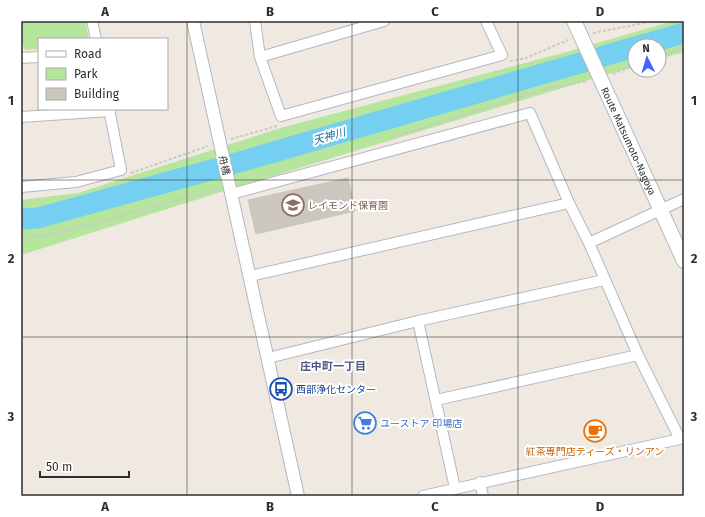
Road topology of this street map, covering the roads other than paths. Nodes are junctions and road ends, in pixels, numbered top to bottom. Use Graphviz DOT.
graph roads {
  1 [pos="92,21"];
  2 [pos="193,21"];
  3 [pos="254,21"];
  4 [pos="384,21"];
  5 [pos="486,21"];
  6 [pos="574,21"];
  7 [pos="96,38"];
  8 [pos="38,56"];
  9 [pos="260,57"];
  10 [pos="21,58"];
  11 [pos="110,110"];
  12 [pos="21,117"];
  13 [pos="21,187"];
  14 [pos="230,188"];
  15 [pos="684,199"];
  16 [pos="569,203"];
  17 [pos="660,209"];
  18 [pos="589,243"];
  19 [pos="684,261"];
  20 [pos="250,276"];
  21 [pos="604,280"];
  22 [pos="418,321"];
  23 [pos="638,356"];
  24 [pos="268,358"];
  25 [pos="436,400"];
  26 [pos="480,482"];
  27 [pos="455,488"];
  28 [pos="298,496"];
  29 [pos="423,496"];
  30 [pos="483,496"];
  1 -- 7 [label="street"];
  2 -- 14 [label="street, 舟橋"];
  3 -- 9 [label="street"];
  4 -- 9 [label="street"];
  5 -- 9 [label="street"];
  6 -- 17 [label="main road, Route Matsumoto-Nagoya"];
  8 -- 10 [label="street"];
  11 -- 12 [label="street"];
  11 -- 13 [label="street"];
  14 -- 16 [label="street"];
  14 -- 20 [label="street, 舟橋"];
  15 -- 17 [label="street"];
  16 -- 18 [label="street"];
  16 -- 20 [label="street"];
  17 -- 18 [label="street"];
  17 -- 19 [label="main road, Route Matsumoto-Nagoya"];
  18 -- 21 [label="street"];
  20 -- 24 [label="street, 舟橋"];
  21 -- 22 [label="street"];
  21 -- 23 [label="street"];
  22 -- 24 [label="street"];
  22 -- 25 [label="street"];
  23 -- 25 [label="street"];
  23 -- 26 [label="street"];
  24 -- 28 [label="street, 舟橋"];
  25 -- 27 [label="street"];
  26 -- 27 [label="street"];
  26 -- 30 [label="street"];
  27 -- 29 [label="street"];
}
